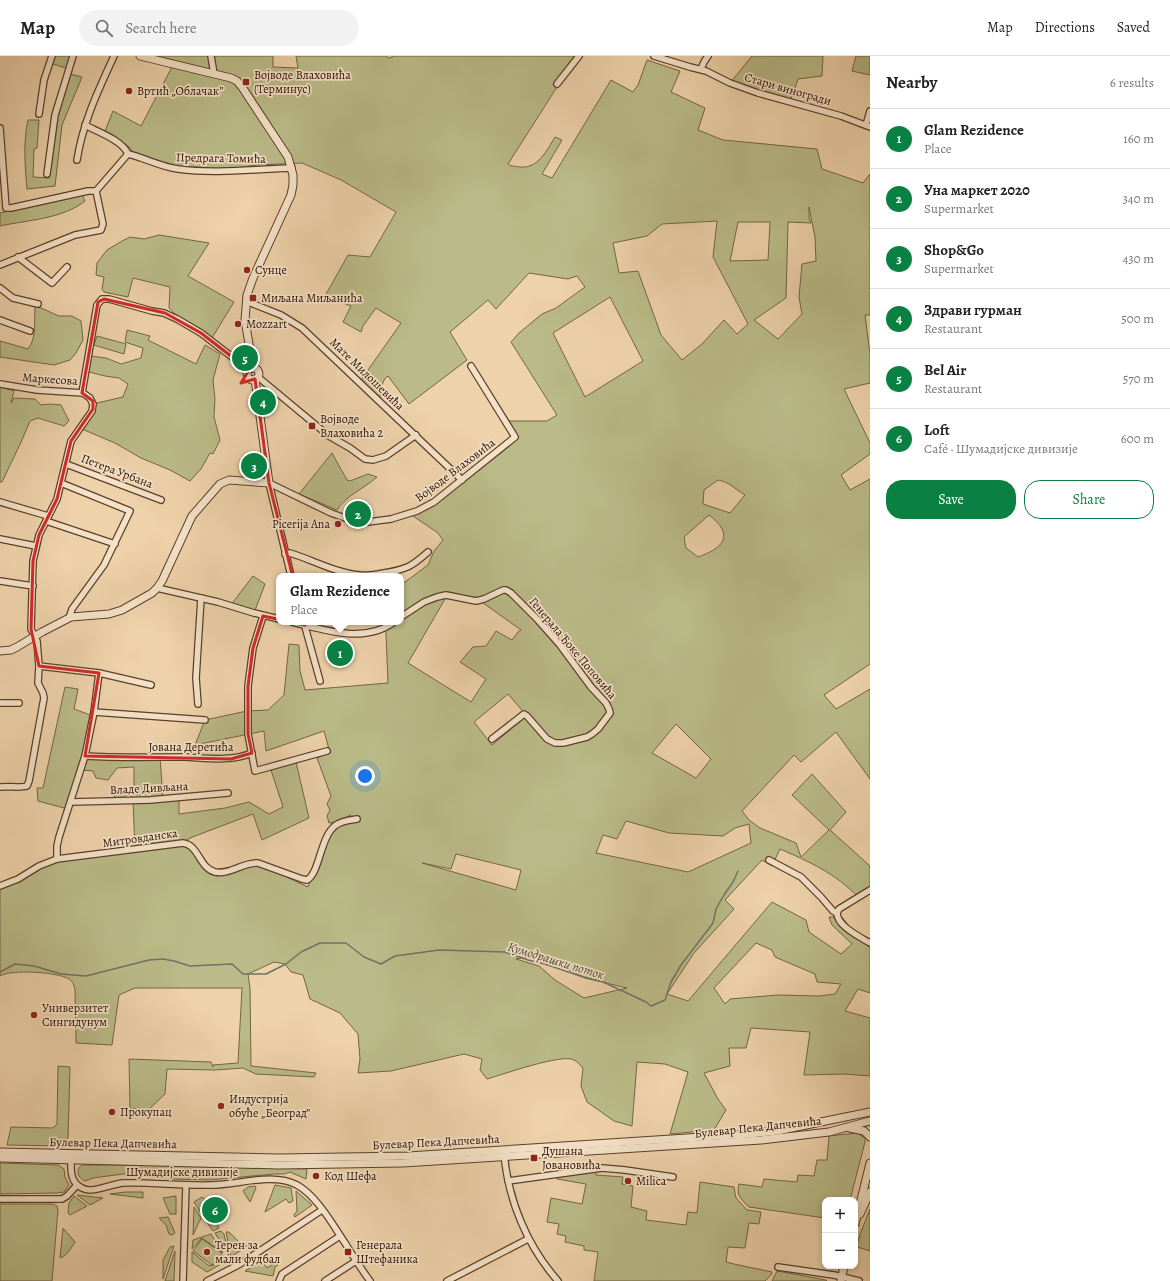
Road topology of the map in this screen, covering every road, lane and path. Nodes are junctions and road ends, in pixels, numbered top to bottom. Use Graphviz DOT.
graph roads {
  1 [pos="52,56"];
  2 [pos="73,56"];
  3 [pos="114,56"];
  4 [pos="140,56"];
  5 [pos="211,56"];
  6 [pos="579,56"];
  7 [pos="654,56"];
  8 [pos="708,56"];
  9 [pos="701,69"];
  10 [pos="214,74"];
  11 [pos="558,84"];
  12 [pos="870,111"];
  13 [pos="39,114"];
  14 [pos="85,125"];
  15 [pos="868,126"];
  16 [pos="0,128"];
  17 [pos="128,154"];
  18 [pos="77,160"];
  19 [pos="292,168"];
  20 [pos="47,174"];
  21 [pos="96,191"];
  22 [pos="18,258"];
  23 [pos="0,265"];
  24 [pos="67,267"];
  25 [pos="0,288"];
  26 [pos="246,301"];
  27 [pos="38,304"];
  28 [pos="0,320"];
  29 [pos="30,331"];
  30 [pos="471,366"];
  31 [pos="251,369"];
  32 [pos="257,378"];
  33 [pos="0,384"];
  34 [pos="82,393"];
  35 [pos="416,435"];
  36 [pos="66,464"];
  37 [pos="462,480"];
  38 [pos="61,483"];
  39 [pos="269,483"];
  40 [pos="161,500"];
  41 [pos="0,502"];
  42 [pos="47,518"];
  43 [pos="0,539"];
  44 [pos="115,544"];
  45 [pos="36,546"];
  46 [pos="428,552"];
  47 [pos="285,554"];
  48 [pos="290,573"];
  49 [pos="350,573"];
  50 [pos="379,573"];
  51 [pos="0,581"];
  52 [pos="33,586"];
  53 [pos="157,588"];
  54 [pos="201,598"];
  55 [pos="404,615"];
  56 [pos="263,616"];
  57 [pos="69,618"];
  58 [pos="276,618"];
  59 [pos="305,625"];
  60 [pos="310,625"];
  61 [pos="389,625"];
  62 [pos="35,636"];
  63 [pos="0,651"];
  64 [pos="39,666"];
  65 [pos="99,673"];
  66 [pos="320,681"];
  67 [pos="151,685"];
  68 [pos="0,703"];
  69 [pos="19,704"];
  70 [pos="198,704"];
  71 [pos="94,712"];
  72 [pos="205,720"];
  73 [pos="492,738"];
  74 [pos="327,751"];
  75 [pos="252,753"];
  76 [pos="85,756"];
  77 [pos="0,787"];
  78 [pos="228,793"];
  79 [pos="71,802"];
  80 [pos="357,819"];
  81 [pos="57,859"];
  82 [pos="769,860"];
  83 [pos="0,886"];
  84 [pos="870,890"];
  85 [pos="837,913"];
  86 [pos="870,943"];
  87 [pos="870,1112"];
  88 [pos="870,1121"];
  89 [pos="846,1128"];
  90 [pos="870,1137"];
  91 [pos="0,1152"];
  92 [pos="504,1153"];
  93 [pos="71,1156"];
  94 [pos="0,1158"];
  95 [pos="870,1163"];
  96 [pos="673,1177"];
  97 [pos="508,1181"];
  98 [pos="78,1185"];
  99 [pos="186,1185"];
  100 [pos="870,1192"];
  101 [pos="0,1199"];
  102 [pos="322,1210"];
  103 [pos="858,1213"];
  104 [pos="858,1218"];
  105 [pos="340,1236"];
  106 [pos="528,1239"];
  107 [pos="356,1261"];
  108 [pos="778,1267"];
  109 [pos="841,1278"];
  110 [pos="183,1281"];
  111 [pos="207,1281"];
  112 [pos="279,1281"];
  113 [pos="325,1281"];
  114 [pos="370,1281"];
  115 [pos="447,1281"];
  116 [pos="558,1281"];
  117 [pos="859,1281"];
  1 -- 13 [label="street"];
  2 -- 20 [label="street"];
  3 -- 14 [label="street"];
  4 -- 10 [label="street"];
  5 -- 10 [label="street"];
  6 -- 11 [label="street"];
  7 -- 9 [label="street, Стари виногради"];
  8 -- 9 [label="street"];
  9 -- 15 [label="street, Стари виногради"];
  10 -- 19 [label="street"];
  12 -- 15 [label="street"];
  14 -- 17 [label="street"];
  14 -- 18 [label="street"];
  16 -- 21 [label="street"];
  17 -- 19 [label="street, Предрага Томића"];
  17 -- 21 [label="street"];
  19 -- 26 [label="street"];
  21 -- 22 [label="street"];
  22 -- 23 [label="street"];
  22 -- 24 [label="street"];
  25 -- 27 [label="street"];
  26 -- 31 [label="street"];
  26 -- 35 [label="street, Мате Милошевића"];
  28 -- 29 [label="street"];
  30 -- 37 [label="street, Војводе Влаховића"];
  31 -- 32 [label="street"];
  31 -- 34 [label="street"];
  32 -- 35 [label="street"];
  32 -- 39 [label="street"];
  33 -- 34 [label="street, Маркесова"];
  34 -- 36 [label="street, Маркесова"];
  35 -- 37 [label="street, Мате Милошевића"];
  36 -- 38 [label="street"];
  36 -- 40 [label="street, Петера Урбана"];
  37 -- 39 [label="street, Војводе Влаховића"];
  38 -- 42 [label="street"];
  38 -- 44 [label="street"];
  39 -- 47 [label="street"];
  39 -- 53 [label="street, Војводе Влаховића"];
  41 -- 42 [label="street"];
  42 -- 44 [label="street"];
  42 -- 45 [label="street"];
  43 -- 45 [label="street"];
  44 -- 57 [label="street"];
  45 -- 52 [label="street"];
  46 -- 50 [label="street"];
  47 -- 48 [label="street"];
  47 -- 49 [label="street"];
  51 -- 52 [label="street"];
  52 -- 62 [label="street"];
  53 -- 54 [label="street"];
  53 -- 57 [label="street, Војводе Влаховића"];
  54 -- 56 [label="street"];
  54 -- 70 [label="street"];
  55 -- 73 [label="street, Генерала Ђоке Поповића"];
  56 -- 58 [label="street"];
  56 -- 75 [label="street"];
  57 -- 62 [label="street, Војводе Влаховића"];
  59 -- 66 [label="street"];
  60 -- 61 [label="street"];
  62 -- 63 [label="street, Војводе Влаховића"];
  62 -- 64 [label="street"];
  64 -- 65 [label="street"];
  64 -- 77 [label="street"];
  65 -- 67 [label="street"];
  65 -- 71 [label="street"];
  68 -- 69 [label="street"];
  71 -- 72 [label="street"];
  71 -- 76 [label="street"];
  74 -- 75 [label="street"];
  75 -- 76 [label="street, Јована Деретића"];
  76 -- 79 [label="street"];
  78 -- 79 [label="street, Владе Дивљана"];
  79 -- 81 [label="street"];
  80 -- 81 [label="street, Митровданска"];
  81 -- 83 [label="street, Митровданска"];
  82 -- 85 [label="street"];
  84 -- 85 [label="street"];
  85 -- 86 [label="street"];
  87 -- 92 [label="street, Булевар Пека Дапчевића"];
  88 -- 89 [label="street, Булевар Пека Дапчевића"];
  89 -- 90 [label="street"];
  89 -- 92 [label="street, Булевар Пека Дапчевића"];
  91 -- 93 [label="street, Булевар Пека Дапчевића"];
  92 -- 93 [label="street, Булевар Пека Дапчевића"];
  92 -- 97 [label="street"];
  93 -- 94 [label="street, Булевар Пека Дапчевића"];
  93 -- 98 [label="street"];
  95 -- 103 [label="street"];
  96 -- 97 [label="street"];
  97 -- 106 [label="street"];
  98 -- 99 [label="street, Шумадијске дивизије"];
  98 -- 101 [label="street"];
  99 -- 102 [label="street, Шумадијске дивизије"];
  99 -- 110 [label="street"];
  100 -- 104 [label="street"];
  102 -- 105 [label="street, Шумадијске дивизије"];
  102 -- 111 [label="street"];
  105 -- 107 [label="street, Шумадијске дивизије"];
  105 -- 112 [label="street"];
  106 -- 115 [label="street"];
  106 -- 116 [label="street"];
  107 -- 113 [label="street"];
  107 -- 114 [label="street, Шумадијске дивизије"];
  108 -- 109 [label="street"];
  109 -- 117 [label="street"];
}
